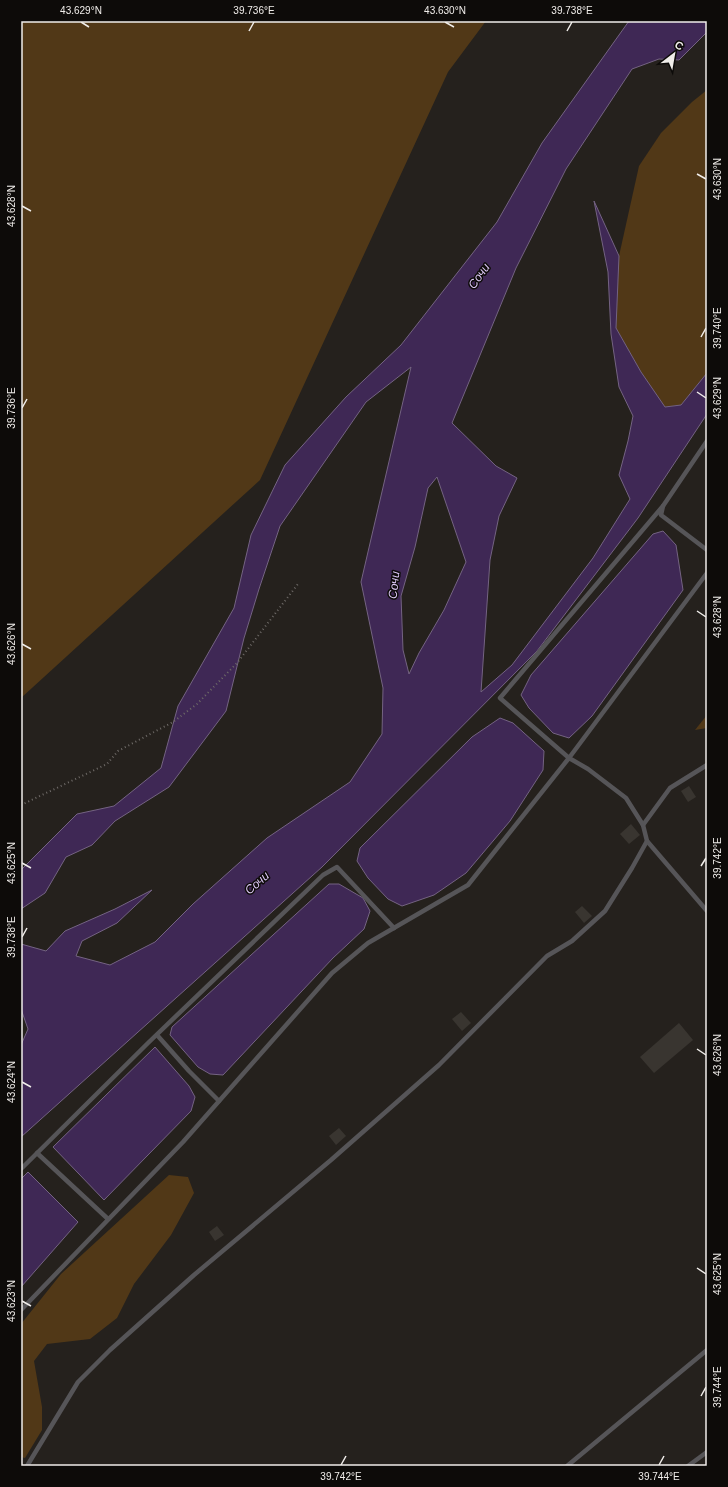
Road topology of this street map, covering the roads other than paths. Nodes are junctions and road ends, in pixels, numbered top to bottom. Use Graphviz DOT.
graph roads {
  1 [pos="707,441"];
  2 [pos="663,506"];
  3 [pos="707,550"];
  4 [pos="707,573"];
  5 [pos="569,758"];
  6 [pos="707,765"];
  7 [pos="643,825"];
  8 [pos="647,841"];
  9 [pos="707,911"];
  10 [pos="394,928"];
  11 [pos="157,1035"];
  12 [pos="220,1101"];
  13 [pos="37,1153"];
  14 [pos="21,1169"];
  15 [pos="108,1219"];
  16 [pos="21,1310"];
  17 [pos="707,1350"];
  18 [pos="707,1452"];
  19 [pos="27,1466"];
  20 [pos="567,1466"];
  21 [pos="688,1466"];
  1 -- 2 [label="lane"];
  2 -- 3 [label="lane"];
  2 -- 5 [label="lane"];
  4 -- 5 [label="lane"];
  5 -- 7 [label="lane"];
  5 -- 10 [label="lane"];
  6 -- 7 [label="lane"];
  7 -- 8 [label="lane"];
  8 -- 9 [label="lane"];
  8 -- 19 [label="lane"];
  10 -- 11 [label="lane"];
  10 -- 12 [label="lane"];
  11 -- 12 [label="lane"];
  11 -- 13 [label="lane"];
  12 -- 15 [label="lane"];
  13 -- 14 [label="lane"];
  13 -- 15 [label="lane"];
  15 -- 16 [label="lane"];
  17 -- 20 [label="lane"];
  18 -- 21 [label="lane"];
}
